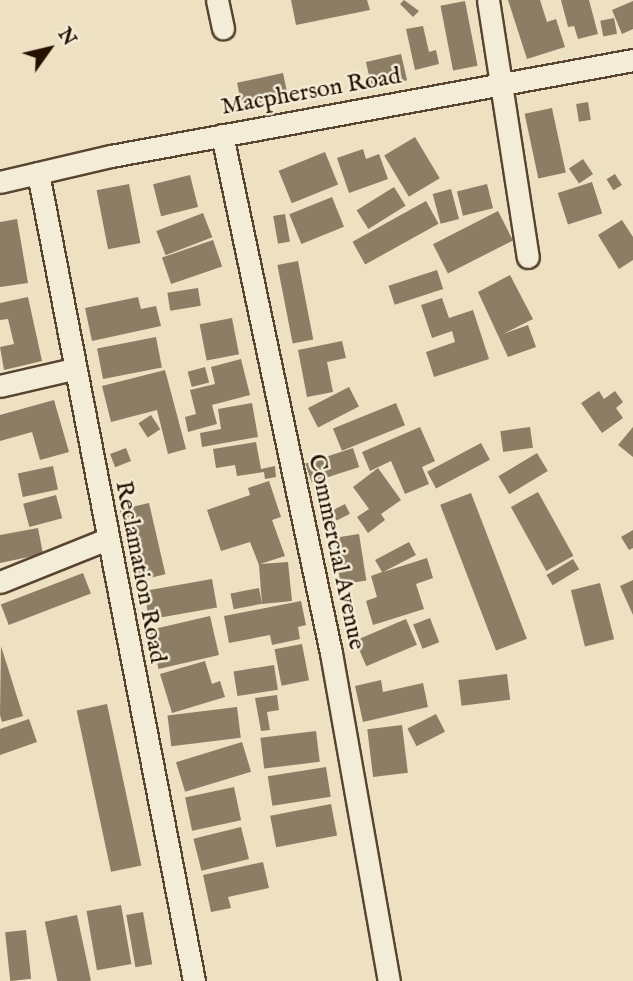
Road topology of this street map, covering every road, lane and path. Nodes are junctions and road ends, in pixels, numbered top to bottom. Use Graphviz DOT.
graph roads {
  1 [pos="217,0"];
  2 [pos="488,0"];
  3 [pos="223,28"];
  4 [pos="633,60"];
  5 [pos="503,83"];
  6 [pos="222,135"];
  7 [pos="38,173"];
  8 [pos="0,182"];
  9 [pos="528,257"];
  10 [pos="73,369"];
  11 [pos="0,386"];
  12 [pos="107,539"];
  13 [pos="0,582"];
  14 [pos="194,981"];
  15 [pos="389,981"];
  1 -- 3 [label="street"];
  2 -- 5 [label="street"];
  4 -- 5 [label="street, Macpherson Road"];
  5 -- 6 [label="street, Macpherson Road"];
  5 -- 9 [label="street"];
  6 -- 7 [label="street, Macpherson Road"];
  6 -- 15 [label="street, Commercial Avenue"];
  7 -- 8 [label="street, Macpherson Road"];
  7 -- 10 [label="street, Reclamation Road"];
  10 -- 11 [label="street"];
  10 -- 12 [label="street, Reclamation Road"];
  12 -- 13 [label="street"];
  12 -- 14 [label="street, Reclamation Road"];
}
